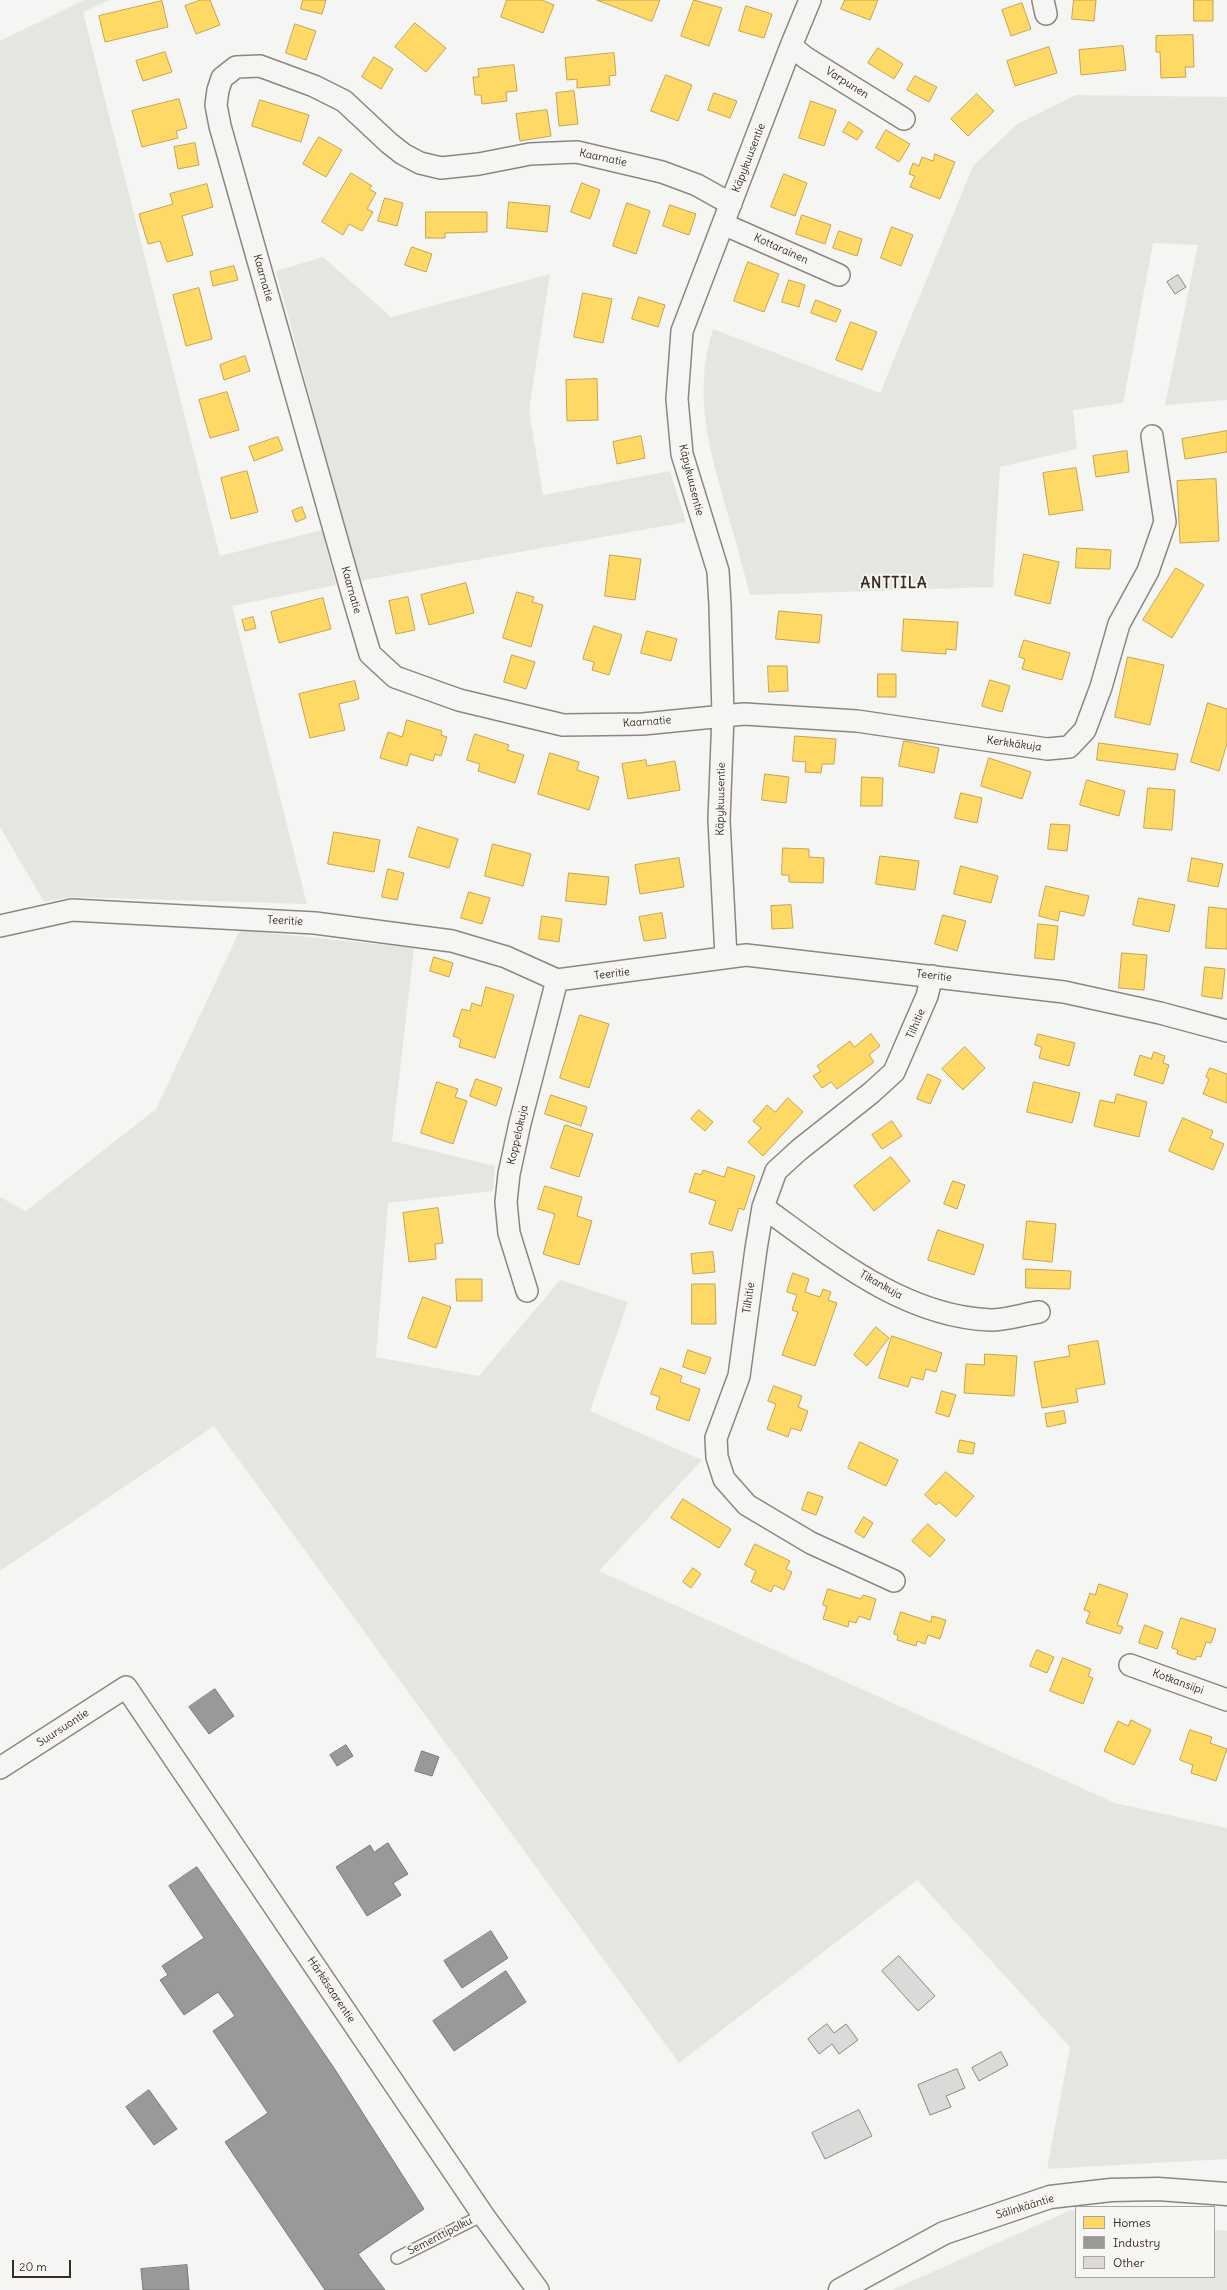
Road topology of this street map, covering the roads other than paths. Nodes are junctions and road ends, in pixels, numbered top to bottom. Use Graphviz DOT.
graph roads {
  1 [pos="804,2"];
  2 [pos="791,46"];
  3 [pos="904,119"];
  4 [pos="731,204"];
  5 [pos="724,224"];
  6 [pos="839,275"];
  7 [pos="1152,436"];
  8 [pos="723,715"];
  9 [pos="0,926"];
  10 [pos="726,957"];
  11 [pos="932,976"];
  12 [pos="557,980"];
  13 [pos="1227,1031"];
  14 [pos="763,1207"];
  15 [pos="527,1291"];
  16 [pos="1040,1312"];
  17 [pos="894,1581"];
  18 [pos="1130,1665"];
  19 [pos="126,1687"];
  20 [pos="1227,1700"];
  21 [pos="0,1768"];
  22 [pos="1227,2194"];
  23 [pos="483,2214"];
  24 [pos="397,2258"];
  25 [pos="538,2290"];
  26 [pos="840,2290"];
  1 -- 2 [label="street, Käpykuusentie"];
  2 -- 3 [label="street, Varpunen"];
  2 -- 4 [label="street, Käpykuusentie"];
  4 -- 5 [label="street, Käpykuusentie"];
  4 -- 8 [label="street, Kaarnatie"];
  5 -- 6 [label="street, Kottarainen"];
  5 -- 8 [label="street, Käpykuusentie"];
  7 -- 8 [label="street, Kerkkäkuja"];
  8 -- 10 [label="street, Käpykuusentie"];
  9 -- 12 [label="street, Teeritie"];
  10 -- 11 [label="street, Teeritie"];
  10 -- 12 [label="street, Teeritie"];
  11 -- 13 [label="street, Teeritie"];
  11 -- 14 [label="street, Tilhitie"];
  12 -- 15 [label="street, Koppelokuja"];
  14 -- 16 [label="street, Tikankuja"];
  14 -- 17 [label="street, Tilhitie"];
  18 -- 20 [label="street, Kotkansiipi"];
  19 -- 21 [label="street, Suursuontie"];
  19 -- 23 [label="street, Härkäsaarentie"];
  22 -- 26 [label="street, Sälinkääntie"];
  23 -- 24 [label="lane, Sementtipolku"];
  23 -- 25 [label="street, Härkäsaarentie"];
}
